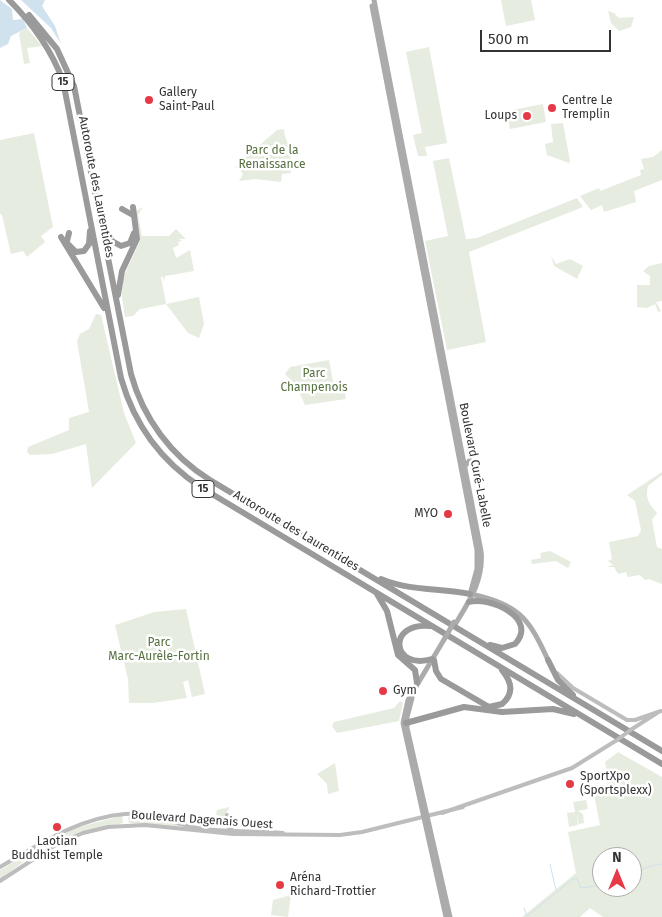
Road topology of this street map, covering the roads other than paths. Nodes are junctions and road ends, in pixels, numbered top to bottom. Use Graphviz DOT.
graph roads {
  1 [pos="9,0"];
  2 [pos="14,0"];
  3 [pos="372,0"];
  4 [pos="122,209"];
  5 [pos="133,209"];
  6 [pos="100,213"];
  7 [pos="90,218"];
  8 [pos="118,304"];
  9 [pos="110,324"];
  10 [pos="463,454"];
  11 [pos="466,466"];
  12 [pos="357,568"];
  13 [pos="477,586"];
  14 [pos="374,591"];
  15 [pos="472,594"];
  16 [pos="482,596"];
  17 [pos="468,602"];
  18 [pos="455,623"];
  19 [pos="433,627"];
  20 [pos="468,635"];
  21 [pos="433,659"];
  22 [pos="548,660"];
  23 [pos="500,667"];
  24 [pos="417,683"];
  25 [pos="594,710"];
  26 [pos="662,711"];
  27 [pos="582,716"];
  28 [pos="410,722"];
  29 [pos="408,731"];
  30 [pos="662,751"];
  31 [pos="662,764"];
  32 [pos="463,807"];
  33 [pos="227,815"];
  34 [pos="435,815"];
  35 [pos="426,816"];
  36 [pos="429,823"];
  37 [pos="222,825"];
  38 [pos="214,830"];
  39 [pos="234,831"];
  40 [pos="298,835"];
  41 [pos="0,867"];
  42 [pos="0,881"];
  43 [pos="446,917"];
  44 [pos="450,917"];
  1 -- 7 [label="highway, Autoroute des Laurentides / 15"];
  2 -- 6 [label="highway, Autoroute des Laurentides / 15"];
  3 -- 10 [label="main road, Boulevard Curé-Labelle"];
  3 -- 15 [label="main road, Boulevard Curé-Labelle"];
  4 -- 5 [label="highway"];
  5 -- 6 [label="highway"];
  5 -- 8 [label="highway"];
  6 -- 8 [label="highway, Autoroute des Laurentides / 15"];
  7 -- 9 [label="highway, Autoroute des Laurentides / 15"];
  7 -- 9 [label="highway"];
  8 -- 12 [label="highway, Autoroute des Laurentides / 15"];
  9 -- 14 [label="highway, Autoroute des Laurentides / 15"];
  10 -- 11 [label="main road, Boulevard Curé-Labelle"];
  10 -- 11 [label="main road"];
  11 -- 13 [label="main road, Boulevard Curé-Labelle"];
  12 -- 15 [label="highway"];
  12 -- 20 [label="highway, Autoroute des Laurentides / 15"];
  13 -- 15 [label="main road, Boulevard Curé-Labelle"];
  13 -- 16 [label="main road"];
  14 -- 19 [label="highway, Autoroute des Laurentides / 15"];
  14 -- 24 [label="highway"];
  15 -- 16 [label="main road"];
  15 -- 17 [label="main road, Boulevard Curé-Labelle"];
  15 -- 18 [label="main road, Boulevard Curé-Labelle"];
  16 -- 22 [label="main road"];
  17 -- 18 [label="main road, Boulevard Curé-Labelle"];
  17 -- 20 [label="highway"];
  18 -- 21 [label="main road, Boulevard Curé-Labelle, bridge"];
  19 -- 21 [label="highway"];
  19 -- 23 [label="highway, Autoroute des Laurentides / 15"];
  20 -- 25 [label="highway, Autoroute des Laurentides / 15"];
  21 -- 23 [label="highway"];
  21 -- 24 [label="main road, Boulevard Curé-Labelle"];
  21 -- 28 [label="main road, Boulevard Curé-Labelle"];
  22 -- 25 [label="highway"];
  22 -- 26 [label="main road"];
  23 -- 27 [label="highway, Autoroute des Laurentides / 15"];
  24 -- 35 [label="main road, Boulevard Curé-Labelle"];
  25 -- 30 [label="highway, 15"];
  26 -- 32 [label="main road, Boulevard Dagenais Ouest, bridge"];
  27 -- 28 [label="highway"];
  27 -- 31 [label="highway, Autoroute des Laurentides / 15"];
  28 -- 29 [label="highway"];
  29 -- 35 [label="main road, Boulevard Curé-Labelle"];
  32 -- 34 [label="main road, Boulevard Dagenais Ouest"];
  32 -- 35 [label="main road, Boulevard Dagenais Ouest"];
  33 -- 39 [label="main road"];
  34 -- 35 [label="main road, Boulevard Dagenais Ouest"];
  34 -- 36 [label="main road"];
  35 -- 36 [label="main road, Boulevard Curé-Labelle"];
  35 -- 40 [label="main road, Boulevard Dagenais Ouest"];
  35 -- 43 [label="main road, Boulevard Curé-Labelle"];
  36 -- 44 [label="main road, Boulevard Curé-Labelle"];
  37 -- 38 [label="main road"];
  38 -- 39 [label="main road, Boulevard Dagenais Ouest"];
  38 -- 41 [label="main road, Boulevard Dagenais Ouest"];
  39 -- 40 [label="main road, Boulevard Dagenais Ouest"];
  40 -- 42 [label="main road, Boulevard Dagenais Ouest"];
}
